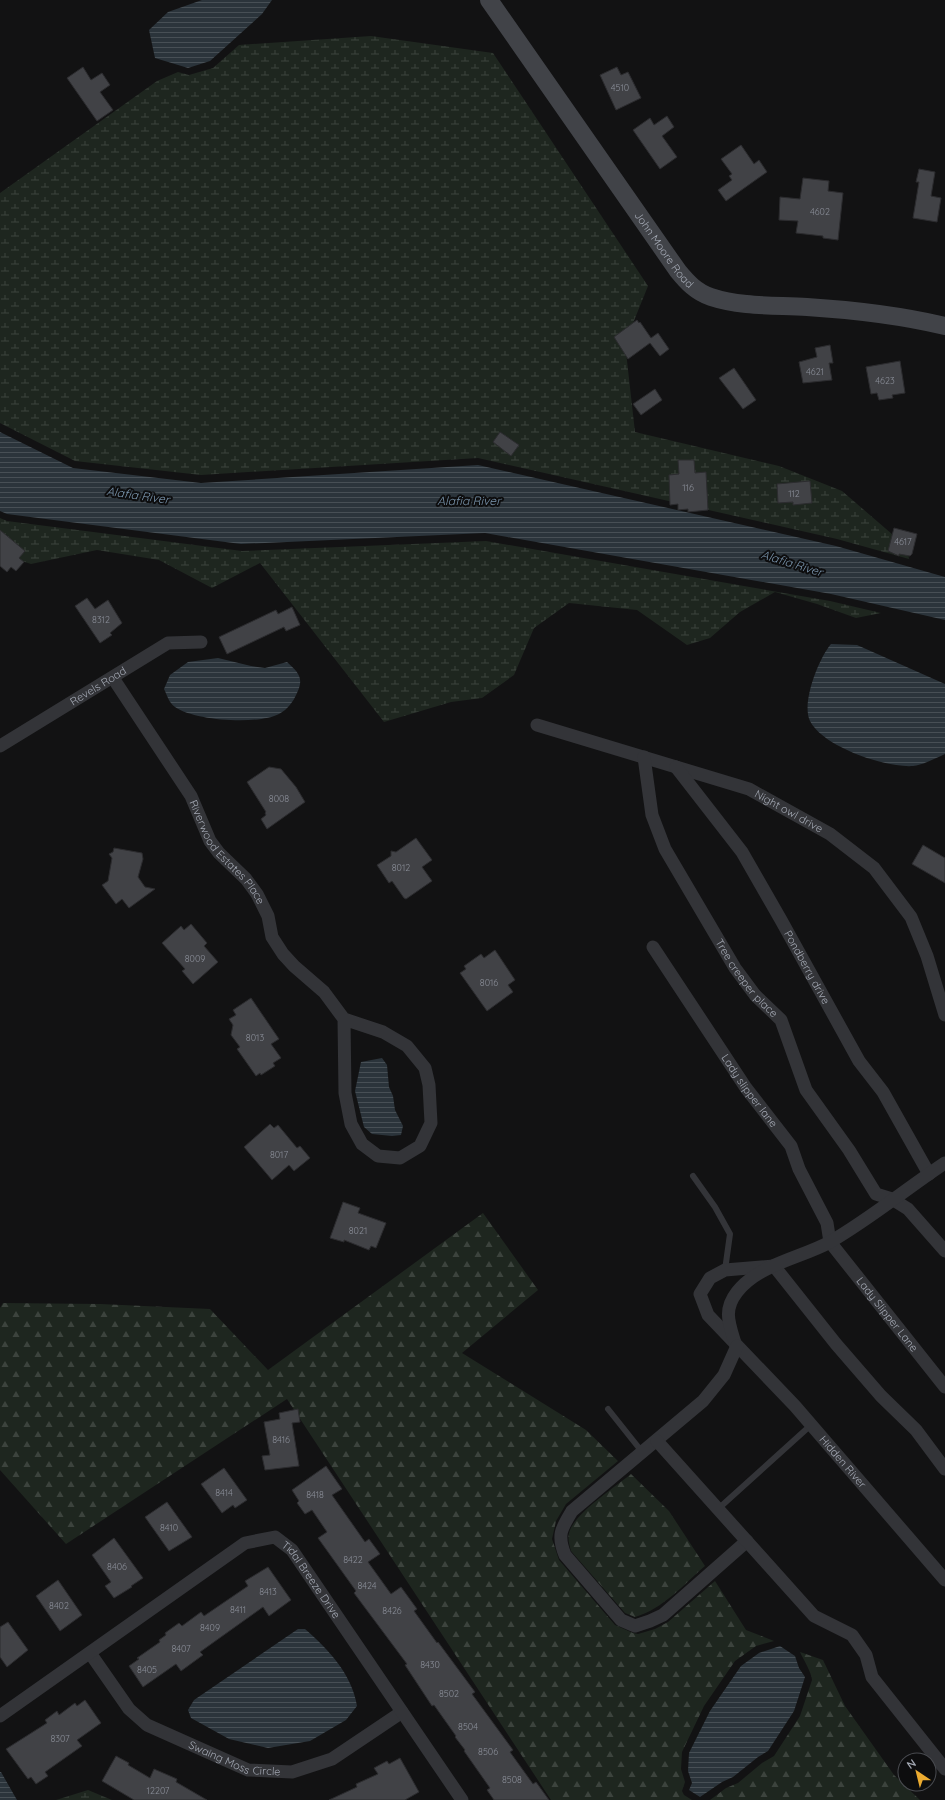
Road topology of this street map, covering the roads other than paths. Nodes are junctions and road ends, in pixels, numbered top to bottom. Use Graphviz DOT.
graph roads {
  1 [pos="489,0"];
  2 [pos="945,326"];
  3 [pos="201,642"];
  4 [pos="112,678"];
  5 [pos="537,725"];
  6 [pos="0,746"];
  7 [pos="644,757"];
  8 [pos="676,767"];
  9 [pos="653,947"];
  10 [pos="945,1015"];
  11 [pos="344,1019"];
  12 [pos="945,1163"];
  13 [pos="929,1174"];
  14 [pos="693,1176"];
  15 [pos="892,1199"];
  16 [pos="830,1242"];
  17 [pos="945,1251"];
  18 [pos="774,1266"];
  19 [pos="725,1270"];
  20 [pos="737,1346"];
  21 [pos="945,1387"];
  22 [pos="608,1408"];
  23 [pos="811,1425"];
  24 [pos="657,1441"];
  25 [pos="643,1453"];
  26 [pos="945,1469"];
  27 [pos="718,1509"];
  28 [pos="747,1541"];
  29 [pos="945,1580"];
  30 [pos="90,1653"];
  31 [pos="402,1712"];
  32 [pos="0,1716"];
  33 [pos="945,1769"];
  34 [pos="462,1800"];
  1 -- 2 [label="street, John Moore Road"];
  3 -- 4 [label="street, Revels Road"];
  4 -- 6 [label="street, Revels Road"];
  4 -- 11 [label="street, Riverwood Estates Place"];
  5 -- 7 [label="street, Night owl drive"];
  7 -- 8 [label="street, Night owl drive"];
  7 -- 15 [label="street, Tree creeper place"];
  8 -- 10 [label="street, Night owl drive"];
  8 -- 13 [label="street, Pondberry drive"];
  9 -- 16 [label="street, Lady slipper lane"];
  11 -- 11 [label="street"];
  12 -- 13 [label="street, Hidden River"];
  13 -- 15 [label="street, Hidden River"];
  14 -- 19 [label="lane"];
  15 -- 16 [label="street, Hidden River"];
  15 -- 17 [label="street"];
  16 -- 18 [label="street, Hidden River"];
  16 -- 21 [label="street, Lady Slipper Lane"];
  18 -- 19 [label="street, Hidden River"];
  18 -- 20 [label="street, Hidden River"];
  18 -- 26 [label="street"];
  19 -- 20 [label="street, Hidden River"];
  20 -- 23 [label="street, Hidden River"];
  20 -- 24 [label="street"];
  22 -- 25 [label="lane"];
  23 -- 27 [label="lane"];
  23 -- 29 [label="street, Hidden River"];
  24 -- 25 [label="street"];
  24 -- 27 [label="street"];
  25 -- 28 [label="street"];
  27 -- 28 [label="street"];
  28 -- 33 [label="street"];
  30 -- 31 [label="street, Swaing Moss Circle"];
  30 -- 31 [label="street, Tidal Breeze Drive"];
  30 -- 32 [label="street, Tidal Breeze Drive"];
  31 -- 34 [label="street, Tidal Breeze Drive"];
}
